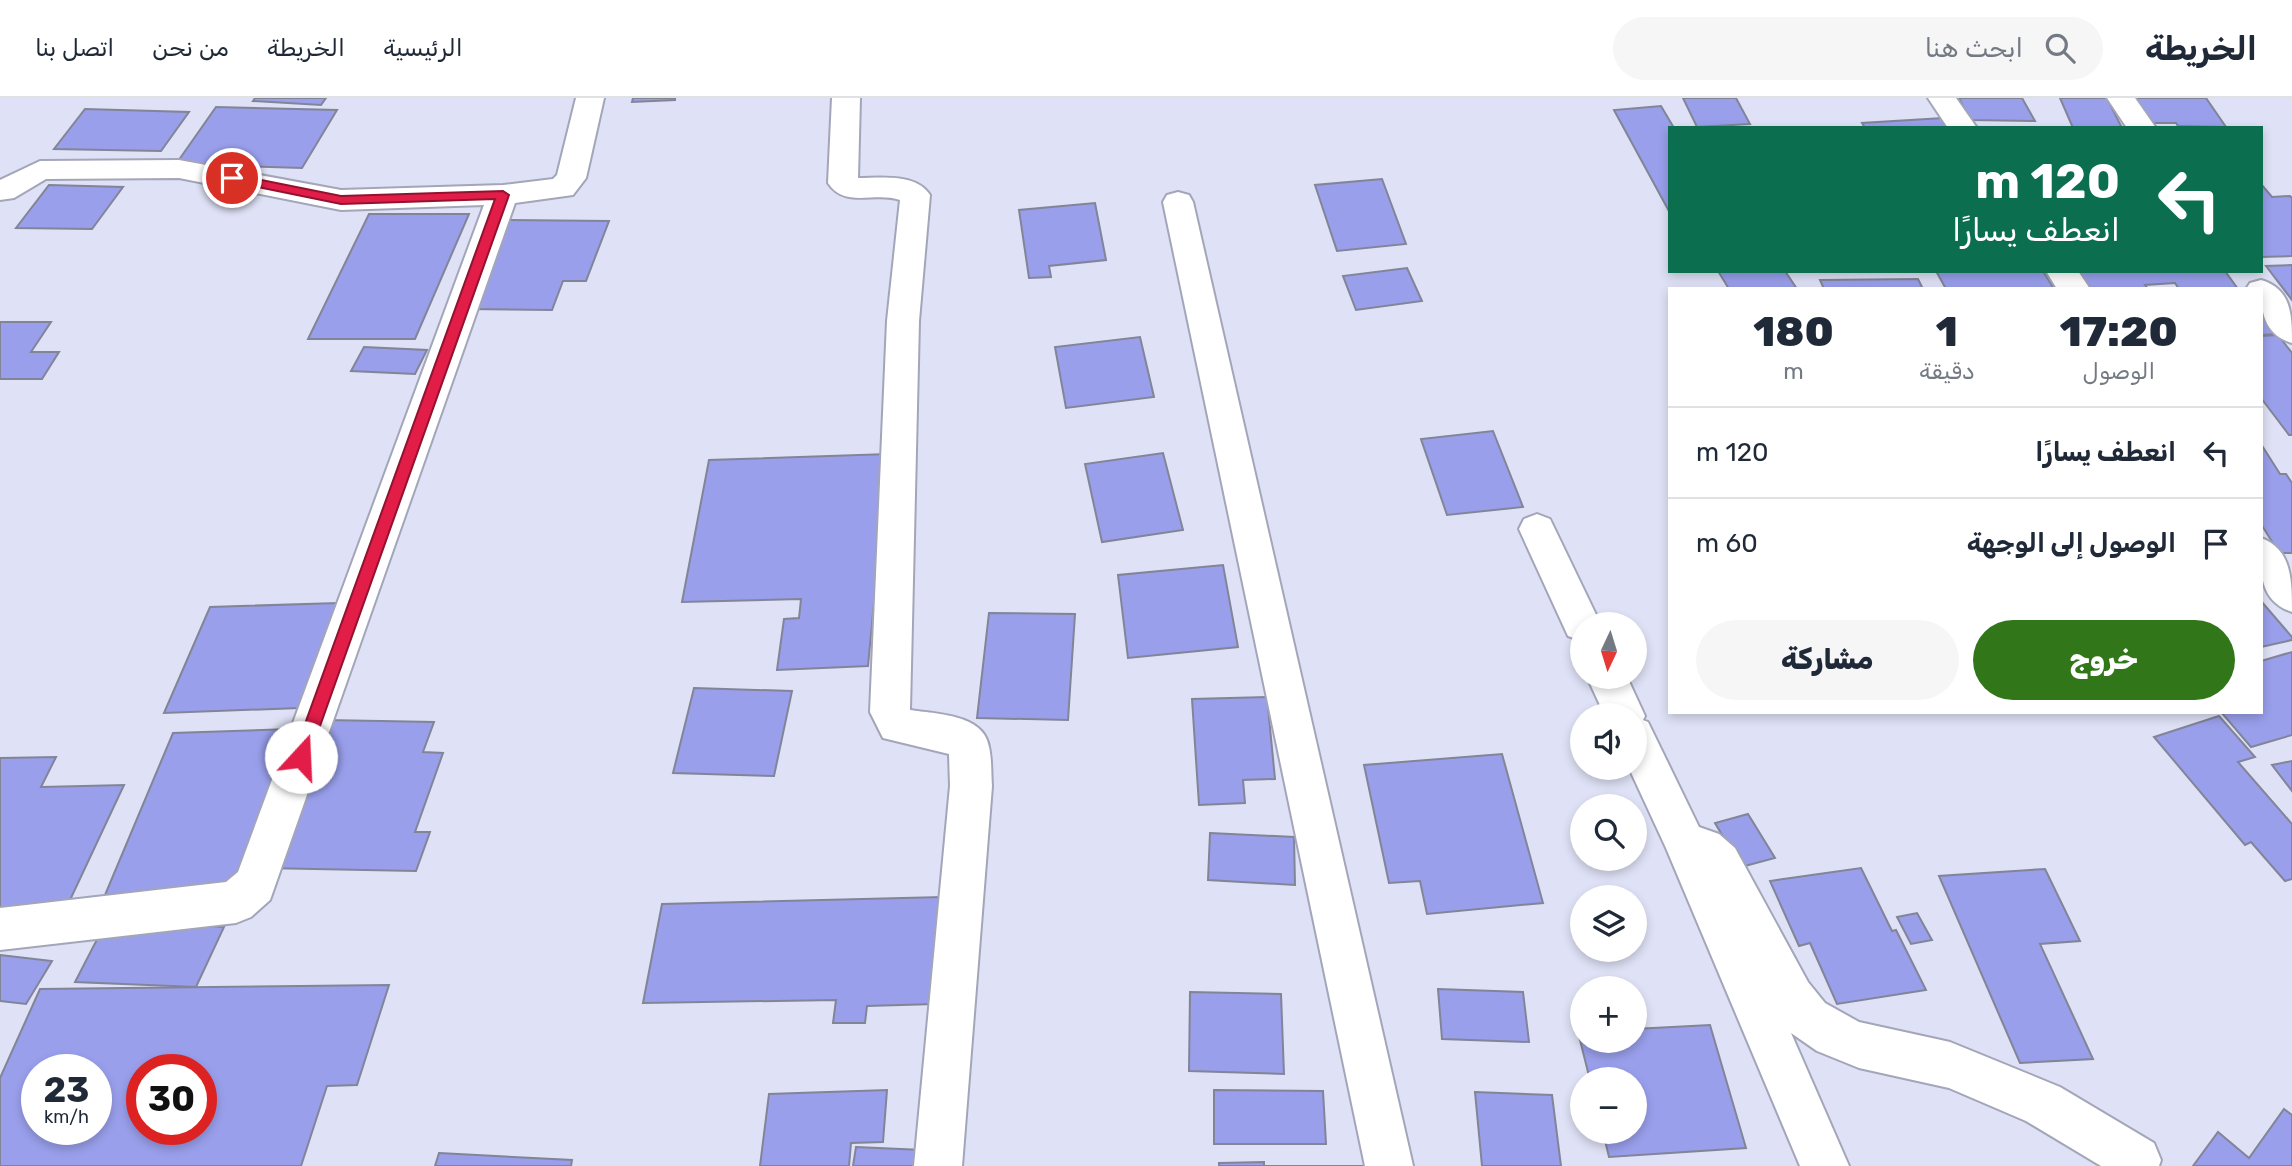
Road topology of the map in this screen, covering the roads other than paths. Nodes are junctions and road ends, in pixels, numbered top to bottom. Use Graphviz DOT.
graph roads {
  1 [pos="590,98"];
  2 [pos="846,98"];
  3 [pos="1942,98"];
  4 [pos="2121,98"];
  5 [pos="1962,126"];
  6 [pos="2141,126"];
  7 [pos="1,194"];
  8 [pos="503,195"];
  9 [pos="1178,202"];
  10 [pos="2263,294"];
  11 [pos="2292,331"];
  12 [pos="1537,529"];
  13 [pos="2263,555"];
  14 [pos="2292,596"];
  15 [pos="1576,612"];
  16 [pos="1647,762"];
  17 [pos="1685,842"];
  18 [pos="0,929"];
  19 [pos="2137,1160"];
  20 [pos="938,1166"];
  21 [pos="1389,1166"];
  22 [pos="1825,1166"];
  1 -- 8 [label="street"];
  2 -- 20 [label="street"];
  3 -- 5 [label="street"];
  4 -- 6 [label="street"];
  7 -- 8 [label="street"];
  8 -- 18 [label="street"];
  9 -- 21 [label="street"];
  10 -- 11 [label="street"];
  12 -- 15 [label="street"];
  13 -- 14 [label="street"];
  16 -- 17 [label="street"];
  17 -- 19 [label="street"];
  17 -- 22 [label="street"];
}
